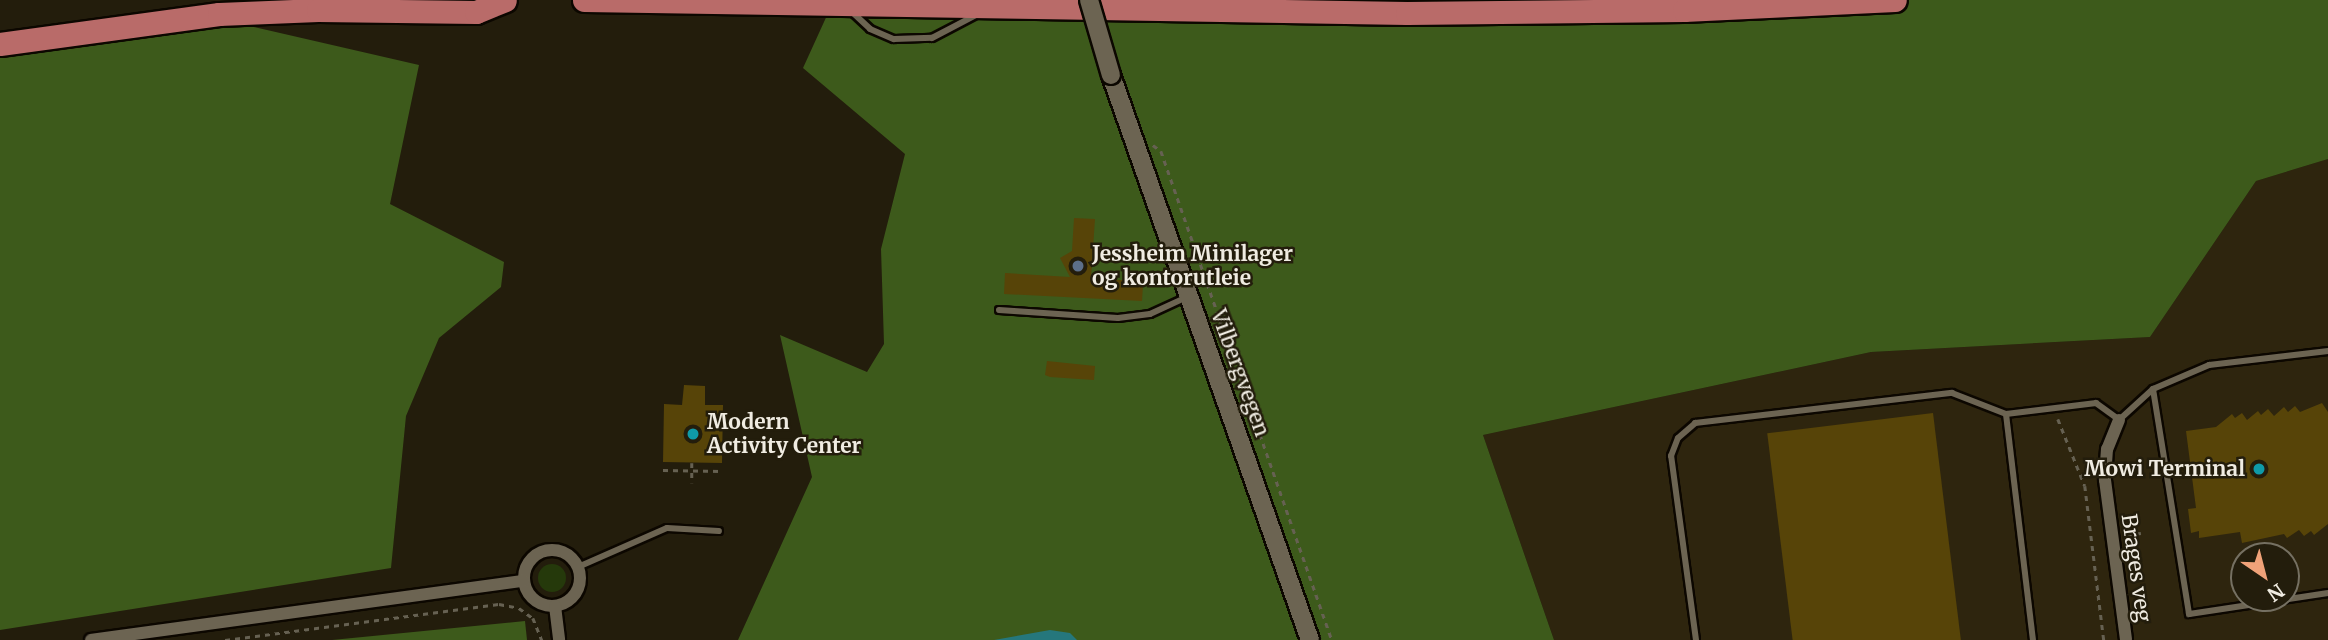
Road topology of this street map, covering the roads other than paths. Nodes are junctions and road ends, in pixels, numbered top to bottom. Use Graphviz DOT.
graph roads {
  1 [pos="505,0"];
  2 [pos="584,0"];
  3 [pos="1089,0"];
  4 [pos="1895,0"];
  5 [pos="844,4"];
  6 [pos="988,7"];
  7 [pos="0,44"];
  8 [pos="1189,297"];
  9 [pos="999,310"];
  10 [pos="2328,351"];
  11 [pos="2153,389"];
  12 [pos="2006,414"];
  13 [pos="2119,420"];
  14 [pos="719,531"];
  15 [pos="578,567"];
  16 [pos="524,581"];
  17 [pos="2328,593"];
  18 [pos="555,606"];
  19 [pos="91,640"];
  20 [pos="559,640"];
  21 [pos="1310,640"];
  22 [pos="1696,640"];
  23 [pos="2032,640"];
  24 [pos="2126,640"];
  1 -- 7 [label="highway"];
  2 -- 5 [label="highway"];
  3 -- 8 [label="main road, Vilbergvegen, bridge"];
  4 -- 6 [label="highway"];
  5 -- 6 [label="highway"];
  5 -- 6 [label="lane"];
  8 -- 9 [label="lane"];
  8 -- 21 [label="main road, Vilbergvegen"];
  10 -- 11 [label="lane"];
  11 -- 13 [label="lane"];
  11 -- 17 [label="lane"];
  12 -- 13 [label="lane"];
  12 -- 22 [label="lane"];
  12 -- 23 [label="lane"];
  13 -- 24 [label="street, Brages veg"];
  14 -- 15 [label="lane"];
  15 -- 16 [label="street"];
  15 -- 18 [label="street"];
  16 -- 18 [label="street"];
  16 -- 19 [label="street"];
  18 -- 20 [label="street"];
}
